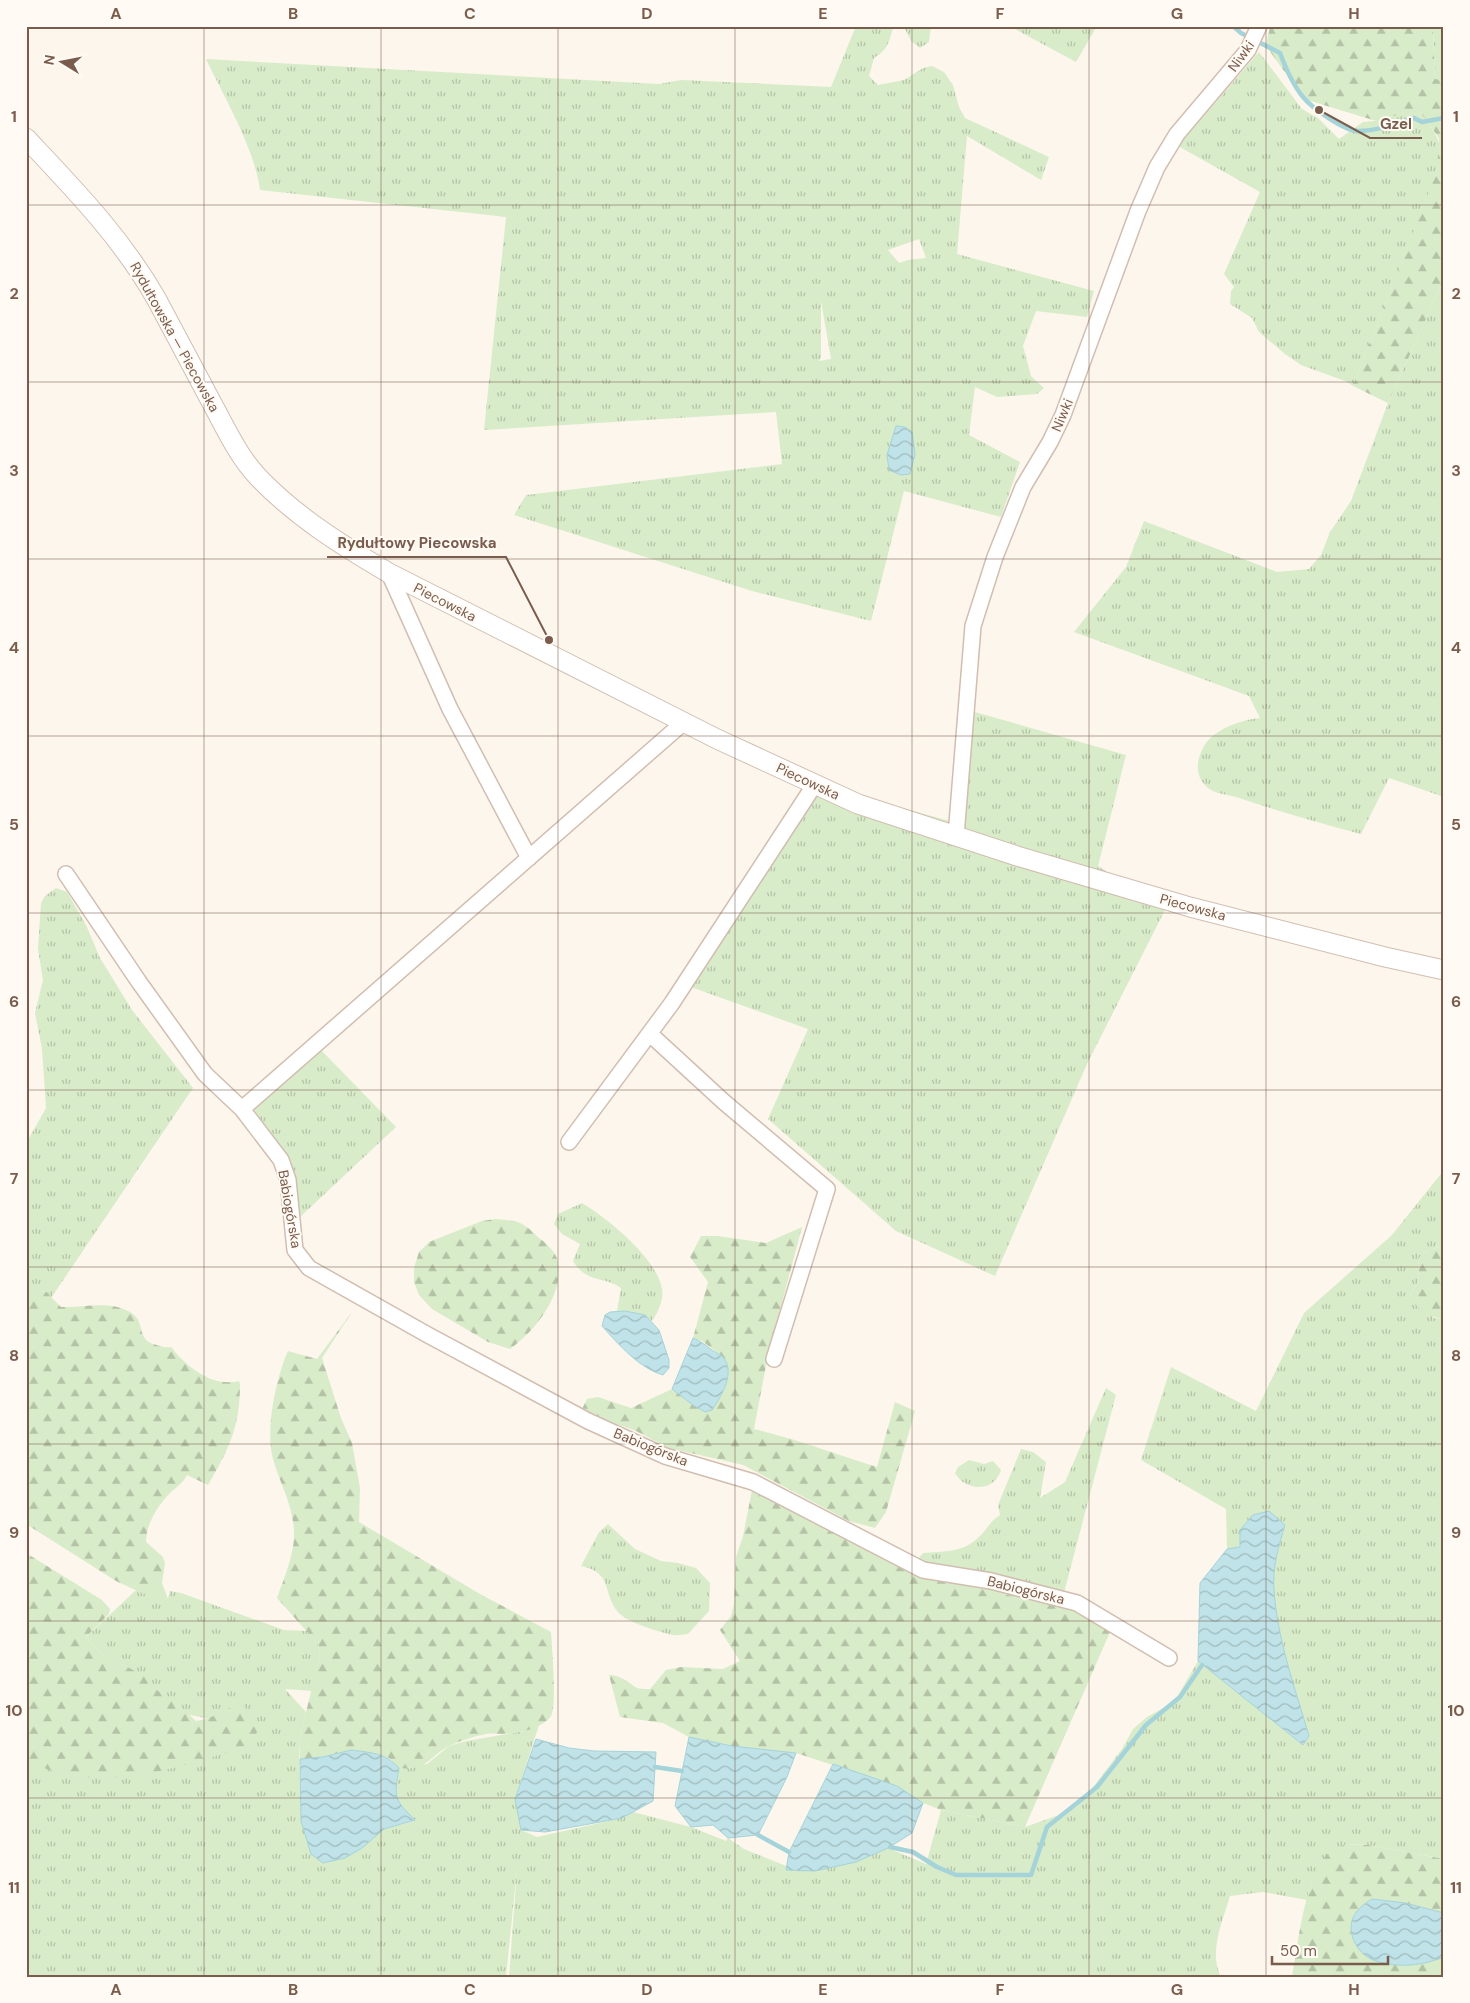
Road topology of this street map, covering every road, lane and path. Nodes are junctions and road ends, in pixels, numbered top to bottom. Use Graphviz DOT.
graph roads {
  1 [pos="1259,28"];
  2 [pos="26,138"];
  3 [pos="238,452"];
  4 [pos="390,574"];
  5 [pos="684,722"];
  6 [pos="815,784"];
  7 [pos="956,836"];
  8 [pos="529,858"];
  9 [pos="66,874"];
  10 [pos="1444,970"];
  11 [pos="650,1034"];
  12 [pos="242,1108"];
  13 [pos="569,1142"];
  14 [pos="774,1359"];
  15 [pos="1169,1658"];
  1 -- 7 [label="street, Niwki"];
  2 -- 3 [label="street, Rydułtowska — Piecowska"];
  3 -- 4 [label="street, Piecowska"];
  4 -- 5 [label="street, Piecowska"];
  4 -- 8 [label="street"];
  5 -- 6 [label="street, Piecowska"];
  5 -- 8 [label="street"];
  6 -- 7 [label="street, Piecowska"];
  6 -- 11 [label="street"];
  7 -- 10 [label="street, Piecowska"];
  8 -- 12 [label="street"];
  9 -- 12 [label="street, Babiogórska"];
  11 -- 13 [label="street"];
  11 -- 14 [label="street"];
  12 -- 15 [label="street, Babiogórska"];
}
